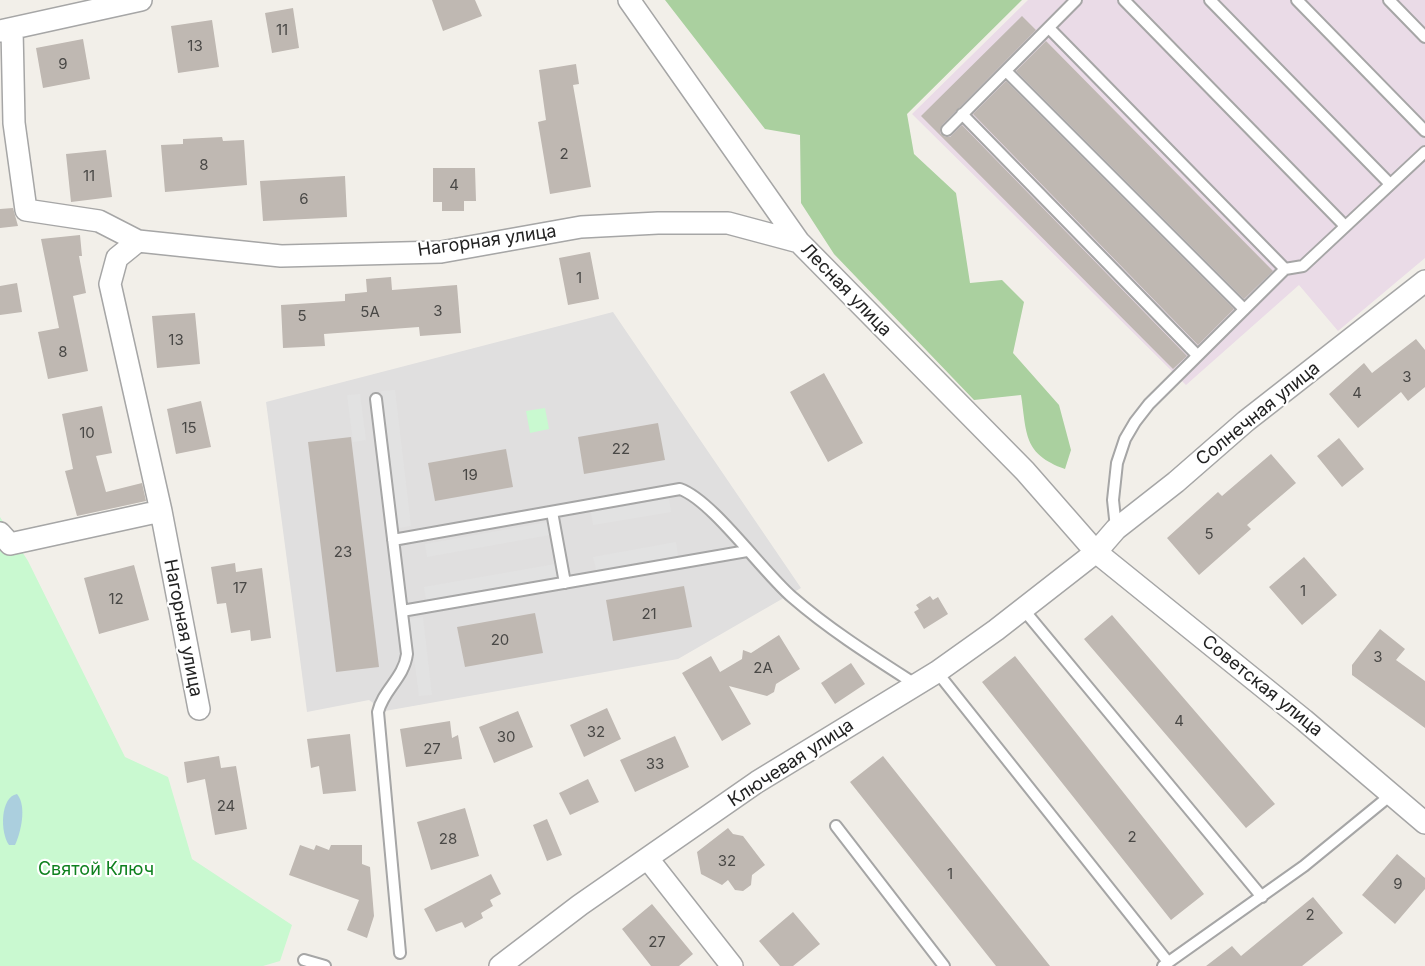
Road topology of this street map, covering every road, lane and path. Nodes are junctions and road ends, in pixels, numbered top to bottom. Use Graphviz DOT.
graph roads {
  1 [pos="141,0"];
  2 [pos="629,0"];
  3 [pos="1076,0"];
  4 [pos="1124,0"];
  5 [pos="1210,0"];
  6 [pos="1297,0"];
  7 [pos="1389,0"];
  8 [pos="1049,28"];
  9 [pos="6,30"];
  10 [pos="1425,37"];
  11 [pos="1006,71"];
  12 [pos="962,114"];
  13 [pos="947,130"];
  14 [pos="1425,131"];
  15 [pos="1425,152"];
  16 [pos="1390,184"];
  17 [pos="1345,226"];
  18 [pos="138,241"];
  19 [pos="799,242"];
  20 [pos="1285,269"];
  21 [pos="1425,281"];
  22 [pos="1244,309"];
  23 [pos="1197,355"];
  24 [pos="376,399"];
  25 [pos="161,511"];
  26 [pos="552,512"];
  27 [pos="1116,529"];
  28 [pos="0,533"];
  29 [pos="393,540"];
  30 [pos="747,551"];
  31 [pos="1096,552"];
  32 [pos="565,583"];
  33 [pos="1023,609"];
  34 [pos="402,611"];
  35 [pos="937,672"];
  36 [pos="915,684"];
  37 [pos="198,709"];
  38 [pos="1392,794"];
  39 [pos="1425,823"];
  40 [pos="836,825"];
  41 [pos="648,859"];
  42 [pos="1262,897"];
  43 [pos="400,953"];
  44 [pos="304,960"];
  45 [pos="1166,964"];
  46 [pos="325,966"];
  47 [pos="501,966"];
  48 [pos="732,966"];
  49 [pos="944,966"];
  1 -- 9 [label="street"];
  2 -- 19 [label="street, Лесная улица"];
  3 -- 8 [label="lane"];
  4 -- 17 [label="lane"];
  5 -- 16 [label="lane"];
  6 -- 14 [label="lane"];
  7 -- 10 [label="lane"];
  8 -- 11 [label="lane"];
  8 -- 20 [label="lane"];
  9 -- 18 [label="street, Нагорная улица"];
  11 -- 12 [label="lane"];
  11 -- 22 [label="lane"];
  12 -- 13 [label="lane"];
  12 -- 23 [label="lane"];
  15 -- 16 [label="lane"];
  16 -- 17 [label="lane"];
  17 -- 20 [label="lane"];
  18 -- 19 [label="street, Нагорная улица"];
  18 -- 25 [label="street, Нагорная улица"];
  19 -- 31 [label="street, Лесная улица"];
  20 -- 22 [label="lane"];
  21 -- 27 [label="street, Солнечная улица"];
  22 -- 23 [label="lane"];
  23 -- 27 [label="lane"];
  24 -- 29 [label="lane"];
  25 -- 28 [label="street"];
  25 -- 37 [label="street, Нагорная улица"];
  26 -- 29 [label="lane"];
  26 -- 30 [label="lane"];
  26 -- 32 [label="lane"];
  27 -- 31 [label="street, Солнечная улица"];
  29 -- 34 [label="lane"];
  30 -- 32 [label="lane"];
  30 -- 36 [label="lane"];
  31 -- 33 [label="street, Солнечная улица"];
  31 -- 38 [label="street, Советская улица"];
  32 -- 34 [label="lane"];
  33 -- 35 [label="street, Ключевая улица"];
  33 -- 42 [label="lane"];
  34 -- 43 [label="lane"];
  35 -- 36 [label="street, Ключевая улица"];
  35 -- 45 [label="lane"];
  36 -- 41 [label="street, Ключевая улица"];
  38 -- 39 [label="street, Советская улица"];
  38 -- 42 [label="lane"];
  40 -- 49 [label="lane"];
  41 -- 47 [label="street, Ключевая улица"];
  41 -- 48 [label="street"];
  42 -- 45 [label="lane"];
  44 -- 46 [label="lane"];
}
